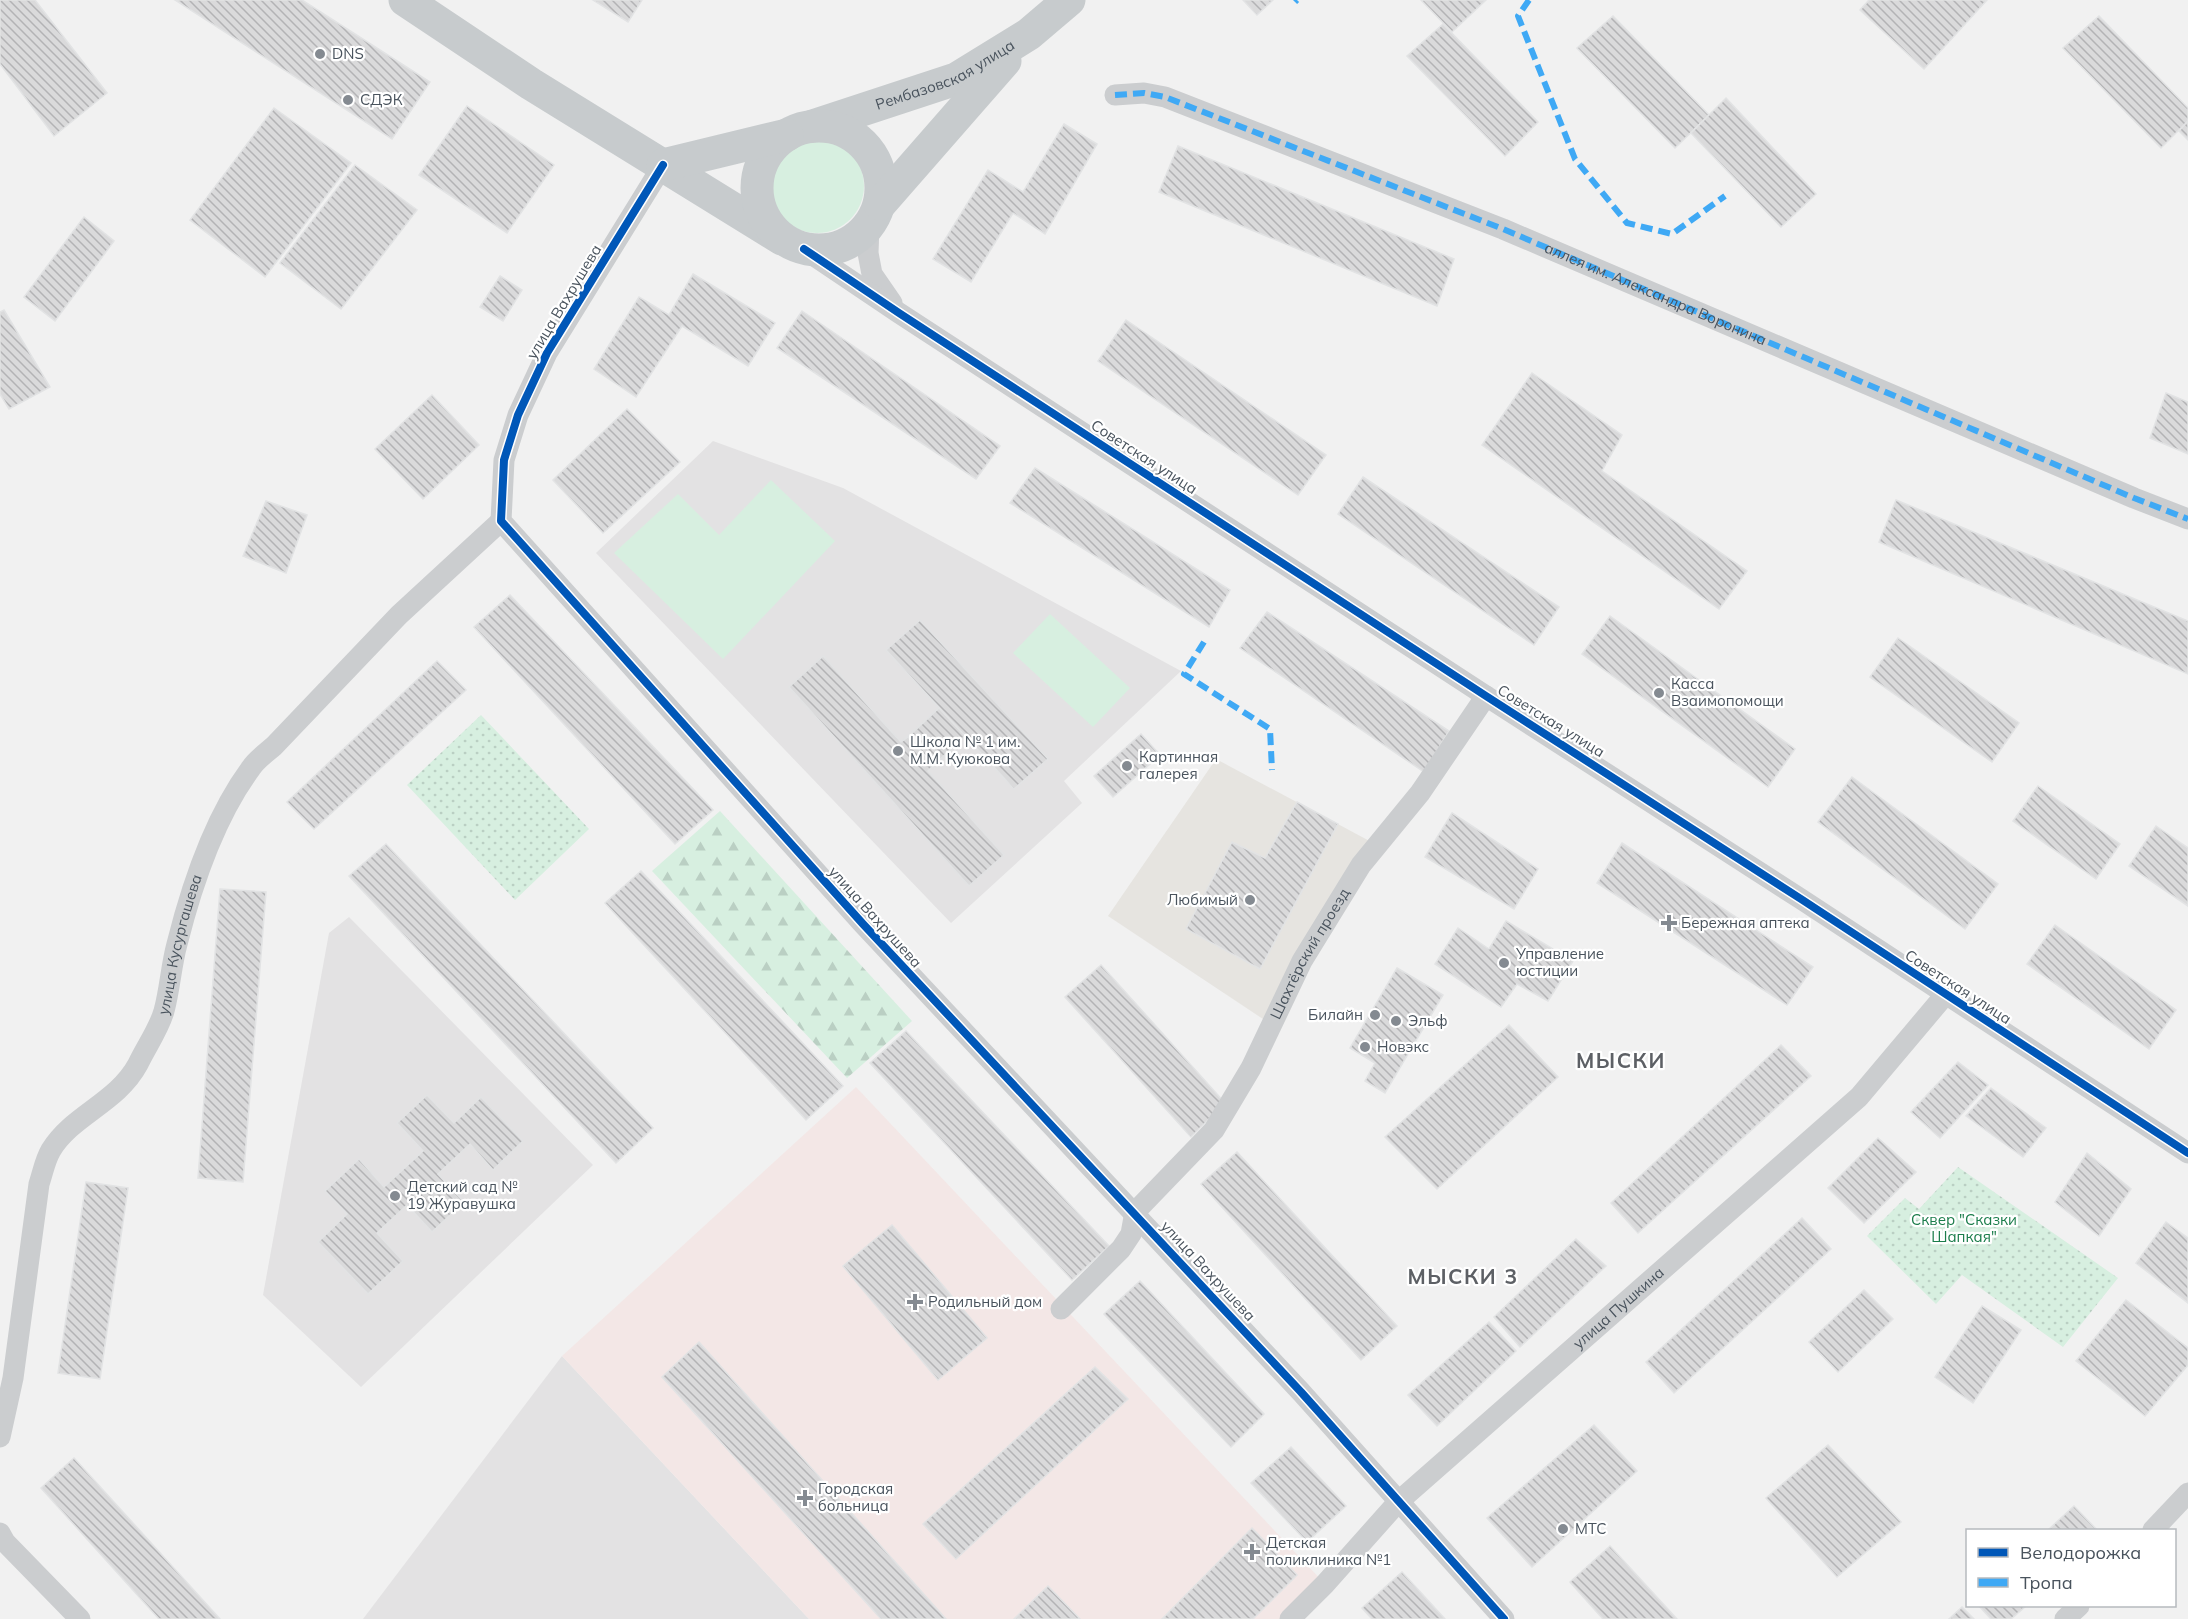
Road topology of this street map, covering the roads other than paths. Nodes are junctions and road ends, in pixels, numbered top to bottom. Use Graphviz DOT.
graph roads {
  1 [pos="405,0"];
  2 [pos="1069,0"];
  3 [pos="1029,34"];
  4 [pos="1114,95"];
  5 [pos="799,131"];
  6 [pos="663,165"];
  7 [pos="875,215"];
  8 [pos="793,244"];
  9 [pos="899,314"];
  10 [pos="2188,519"];
  11 [pos="501,521"];
  12 [pos="1486,696"];
  13 [pos="1946,995"];
  14 [pos="2188,1153"];
  15 [pos="1135,1212"];
  16 [pos="1061,1309"];
  17 [pos="0,1437"];
  18 [pos="2188,1493"];
  19 [pos="1398,1502"];
  20 [pos="2154,1529"];
  21 [pos="0,1533"];
  22 [pos="2077,1607"];
  23 [pos="80,1619"];
  24 [pos="1290,1619"];
  25 [pos="1504,1619"];
  26 [pos="2065,1619"];
  1 -- 6 [label="main road"];
  2 -- 3 [label="main road, Рембазовская улица"];
  3 -- 5 [label="main road, Рембазовская улица"];
  3 -- 7 [label="main road"];
  4 -- 10 [label="street, аллея им. Александра Воронина"];
  5 -- 6 [label="main road, Рембазовская улица"];
  5 -- 7 [label="main road"];
  5 -- 8 [label="main road"];
  6 -- 8 [label="main road"];
  6 -- 11 [label="street, улица Вахрушева"];
  7 -- 8 [label="main road"];
  7 -- 9 [label="street"];
  8 -- 9 [label="street, Советская улица"];
  9 -- 12 [label="street, Советская улица"];
  11 -- 15 [label="street, улица Вахрушева"];
  11 -- 17 [label="street, улица Кусургашева"];
  12 -- 13 [label="street, Советская улица"];
  12 -- 15 [label="street, Шахтёрский проезд"];
  13 -- 14 [label="street, Советская улица"];
  13 -- 19 [label="street, улица Пушкина"];
  15 -- 16 [label="street"];
  15 -- 19 [label="street, улица Вахрушева"];
  18 -- 20 [label="street"];
  19 -- 24 [label="street, улица Пушкина"];
  19 -- 25 [label="street, улица Вахрушева"];
  21 -- 23 [label="street"];
  22 -- 26 [label="street"];
}
